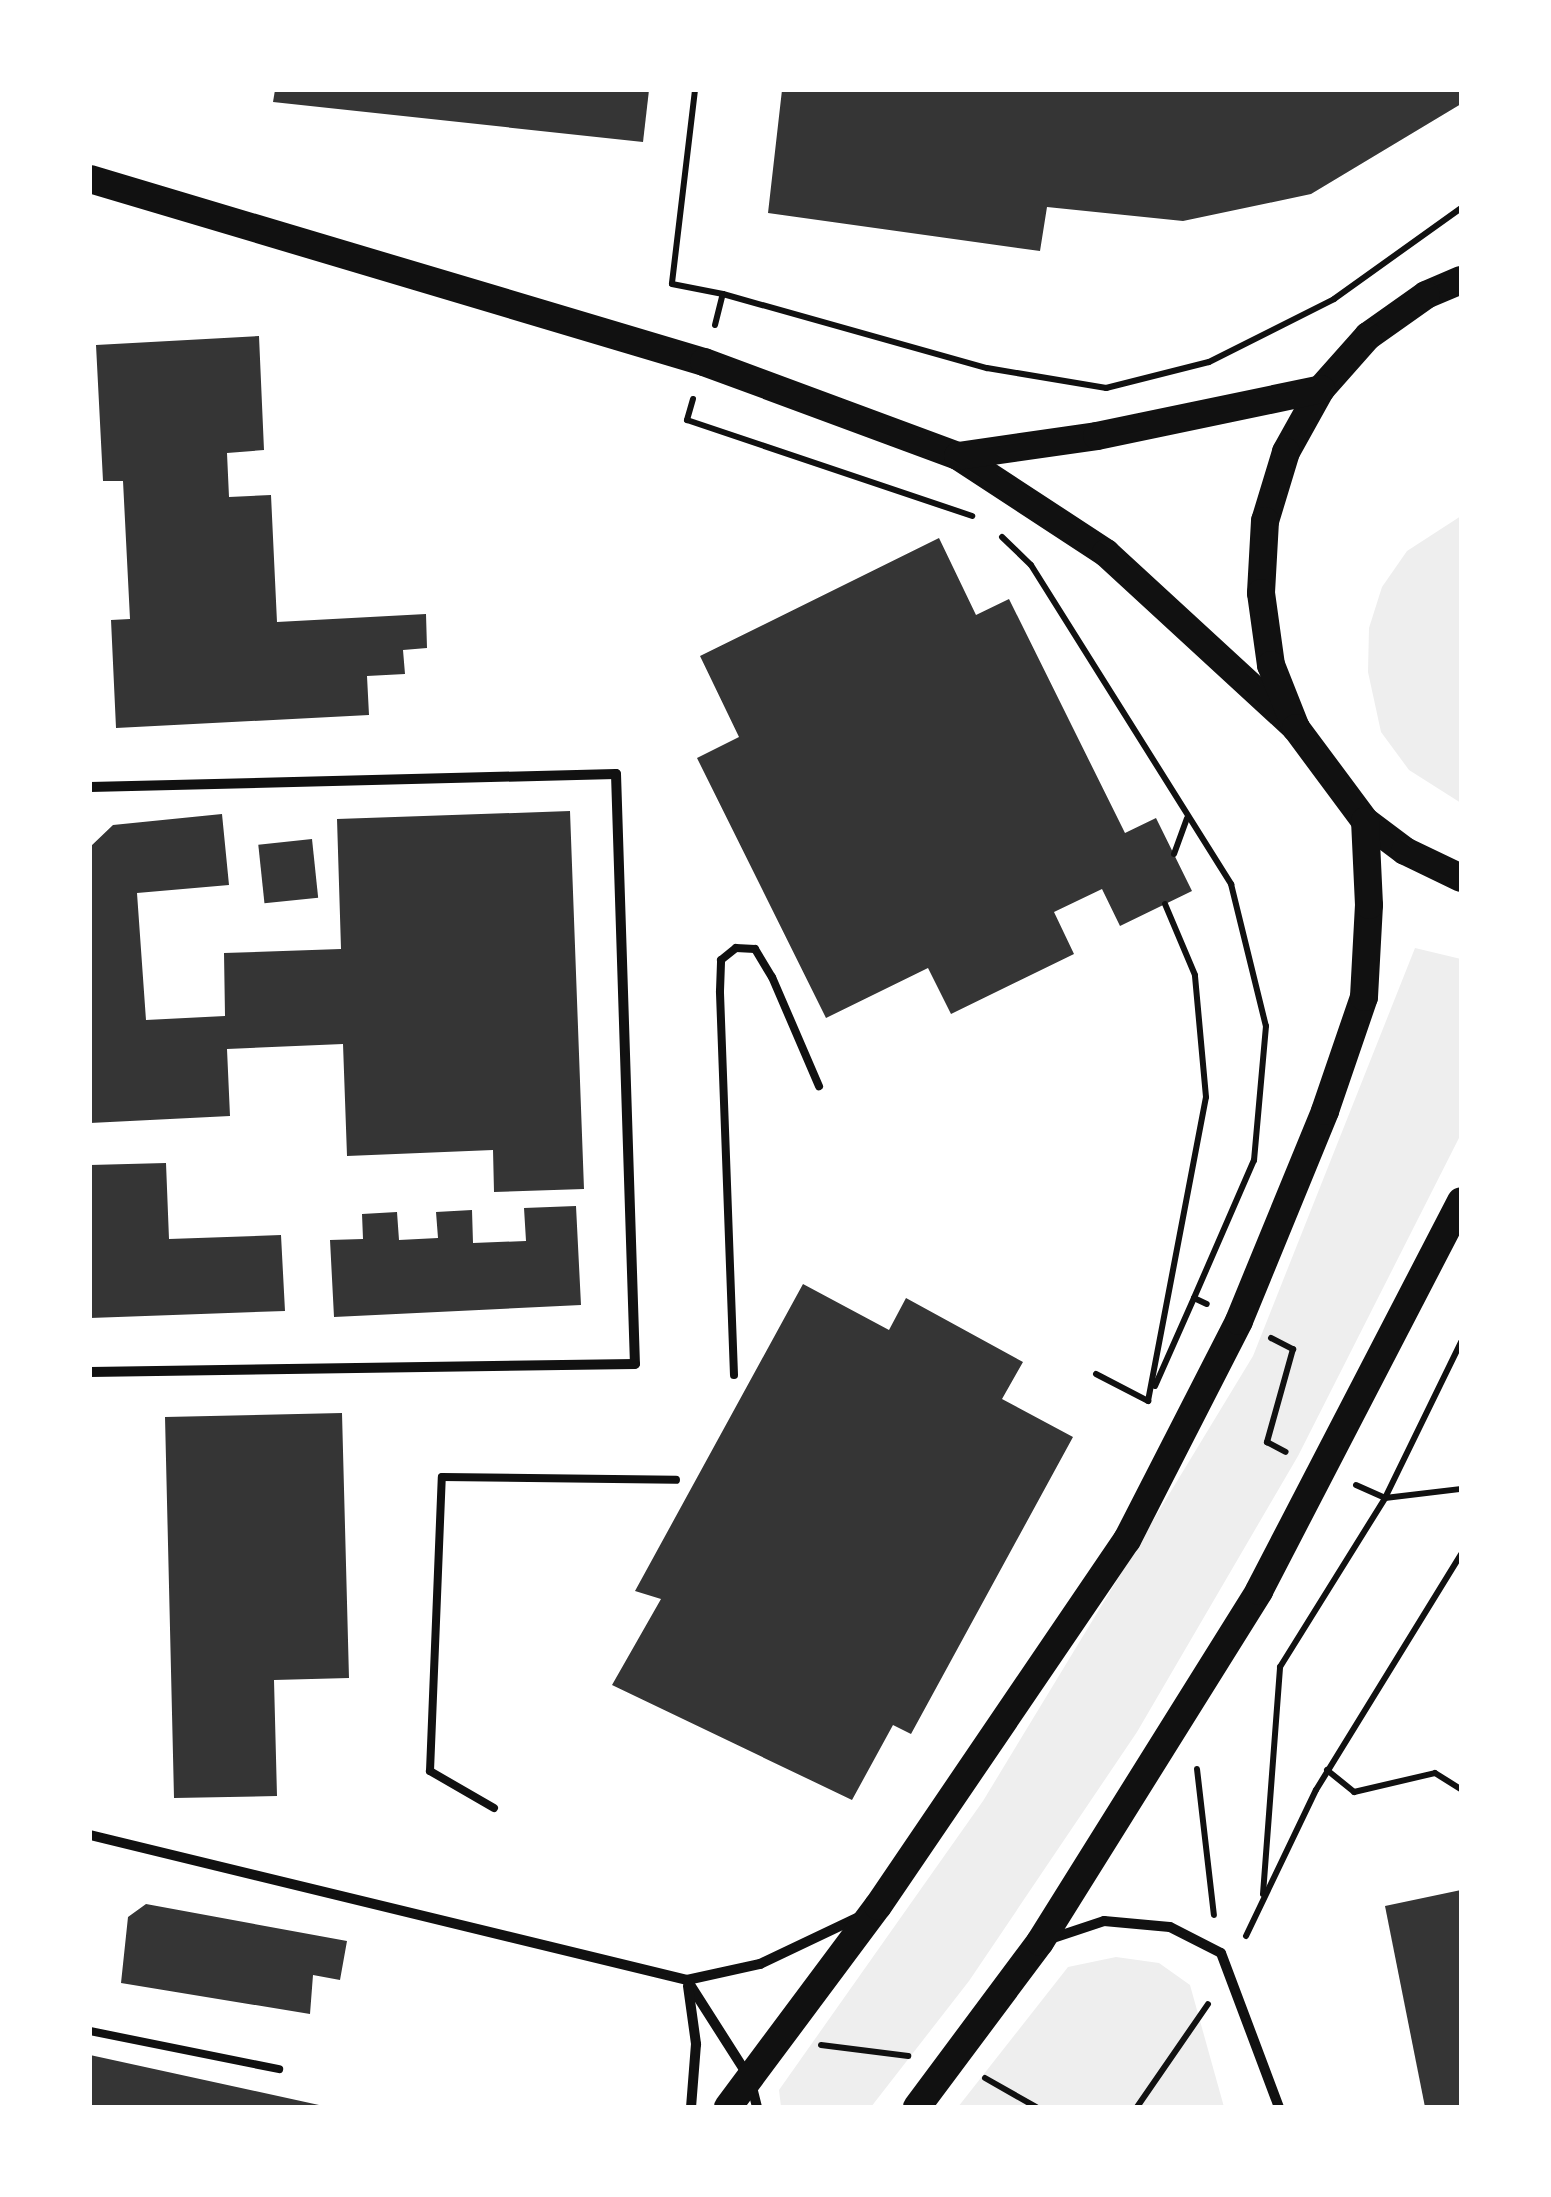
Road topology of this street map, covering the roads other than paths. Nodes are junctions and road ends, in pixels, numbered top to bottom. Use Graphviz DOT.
graph roads {
  1 [pos="90,179"];
  2 [pos="1461,261"];
  3 [pos="1461,280"];
  4 [pos="1426,295"];
  5 [pos="1321,388"];
  6 [pos="958,456"];
  7 [pos="1296,728"];
  8 [pos="90,787"];
  9 [pos="1364,821"];
  10 [pos="1461,878"];
  11 [pos="819,1086"];
  12 [pos="1461,1201"];
  13 [pos="1454,1221"];
  14 [pos="90,1372"];
  15 [pos="734,1375"];
  16 [pos="676,1480"];
  17 [pos="494,1808"];
  18 [pos="90,1835"];
  19 [pos="878,1906"];
  20 [pos="1040,1942"];
  21 [pos="687,1980"];
  22 [pos="90,2031"];
  23 [pos="280,2069"];
  24 [pos="750,2079"];
  25 [pos="690,2107"];
  26 [pos="728,2107"];
  27 [pos="757,2107"];
  28 [pos="917,2107"];
  29 [pos="1279,2107"];
  1 -- 6 [label="highway"];
  2 -- 4 [label="highway"];
  3 -- 4 [label="highway"];
  4 -- 5 [label="highway"];
  5 -- 6 [label="highway"];
  5 -- 7 [label="highway"];
  6 -- 7 [label="highway"];
  7 -- 9 [label="highway"];
  8 -- 14 [label="street"];
  9 -- 10 [label="highway"];
  9 -- 19 [label="highway"];
  11 -- 15 [label="lane"];
  12 -- 13 [label="highway"];
  13 -- 20 [label="highway"];
  16 -- 17 [label="lane"];
  18 -- 21 [label="street"];
  19 -- 21 [label="street"];
  19 -- 24 [label="highway"];
  20 -- 28 [label="highway"];
  20 -- 29 [label="street"];
  21 -- 24 [label="street"];
  21 -- 25 [label="street"];
  22 -- 23 [label="lane"];
  24 -- 26 [label="highway"];
  24 -- 27 [label="street"];
}
